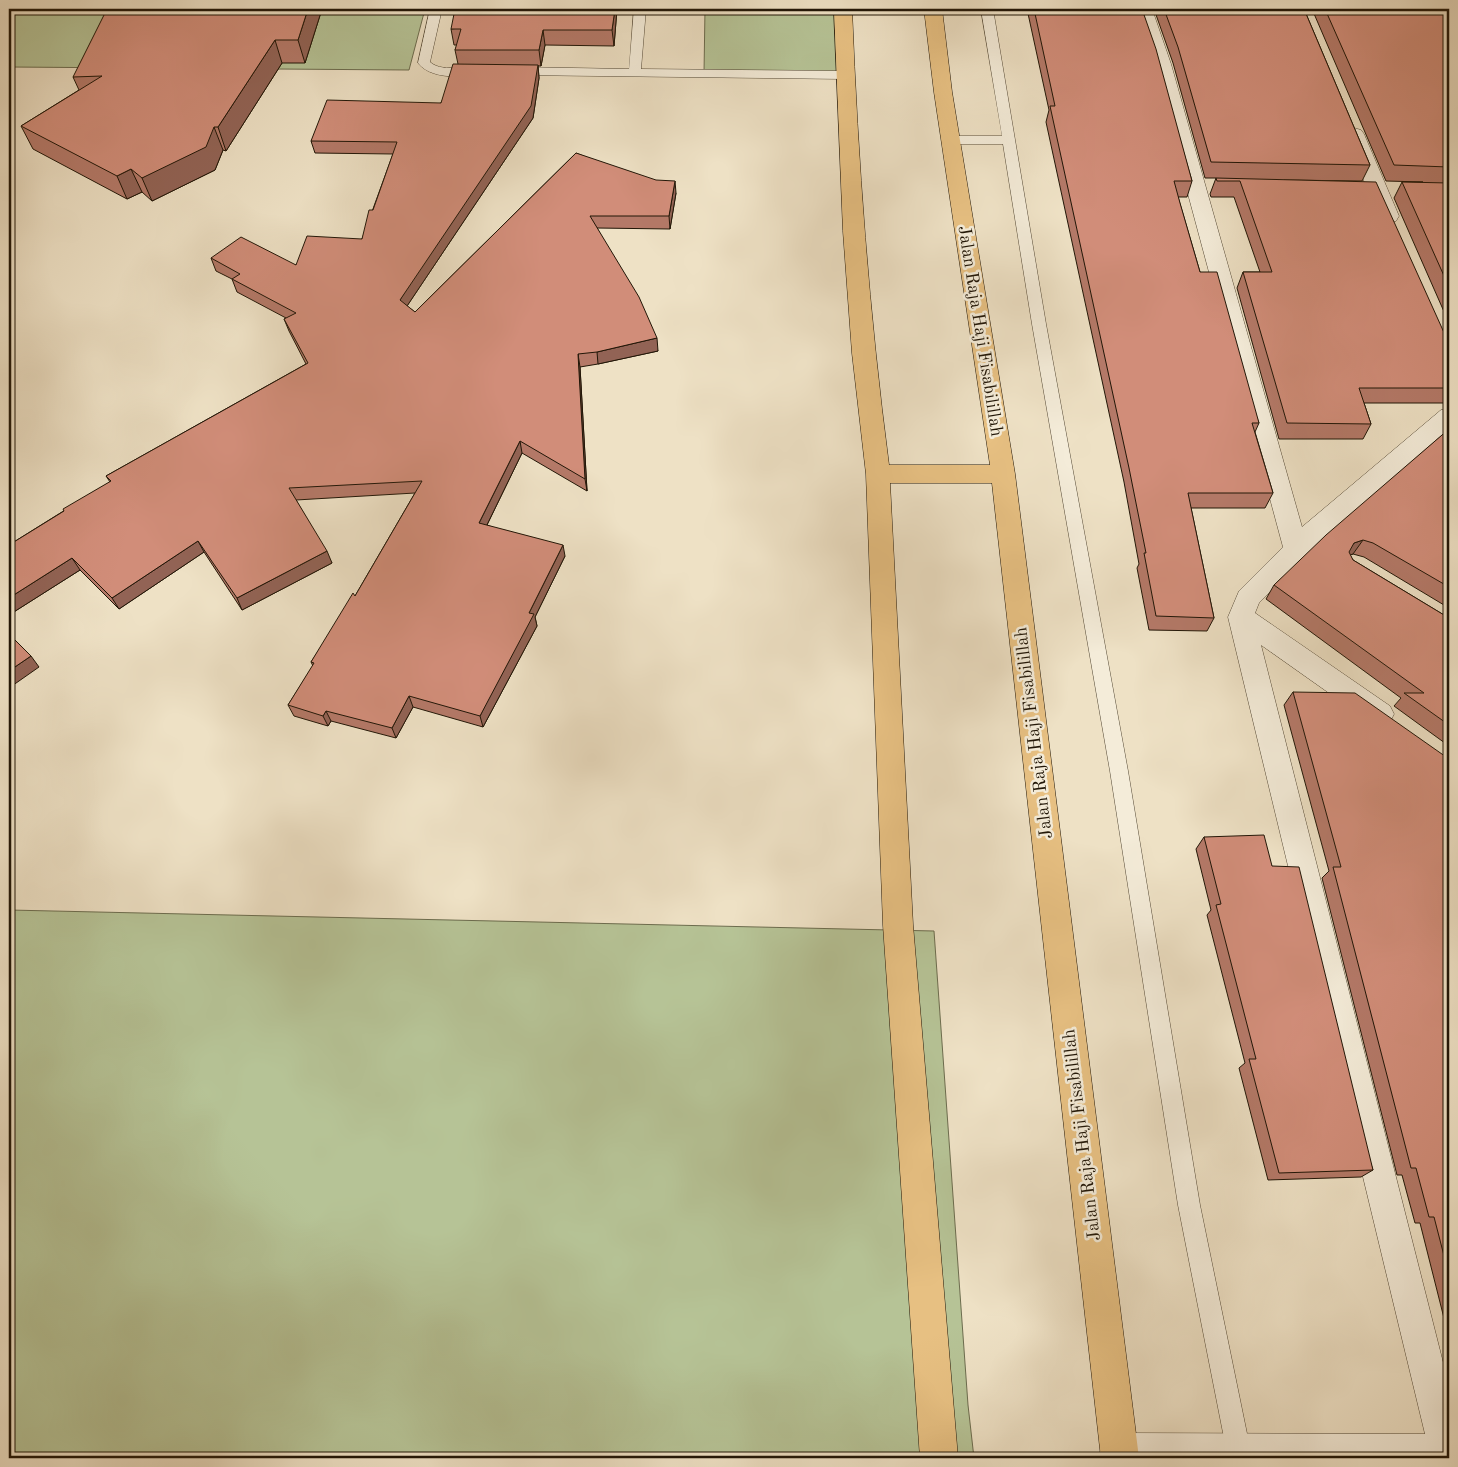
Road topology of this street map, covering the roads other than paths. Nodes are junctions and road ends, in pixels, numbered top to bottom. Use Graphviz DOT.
graph roads {
  1 [pos="436,9"];
  2 [pos="640,9"];
  3 [pos="843,9"];
  4 [pos="933,9"];
  5 [pos="987,9"];
  6 [pos="1143,9"];
  7 [pos="636,72"];
  8 [pos="844,75"];
  9 [pos="1348,117"];
  10 [pos="950,140"];
  11 [pos="1009,140"];
  12 [pos="1398,235"];
  13 [pos="1449,416"];
  14 [pos="878,474"];
  15 [pos="1003,474"];
  16 [pos="1296,549"];
  17 [pos="1241,617"];
  18 [pos="1401,729"];
  19 [pos="1239,1453"];
  20 [pos="1120,1455"];
  21 [pos="1449,1455"];
  22 [pos="939,1458"];
  1 -- 7 [label="lane"];
  2 -- 7 [label="lane"];
  3 -- 8 [label="main road"];
  4 -- 10 [label="main road, Jalan Raja Haji Fisabilillah"];
  5 -- 11 [label="lane"];
  6 -- 16 [label="street"];
  7 -- 8 [label="lane"];
  8 -- 14 [label="main road"];
  9 -- 12 [label="street"];
  10 -- 11 [label="lane"];
  10 -- 15 [label="main road, Jalan Raja Haji Fisabilillah"];
  11 -- 19 [label="lane"];
  13 -- 16 [label="street"];
  14 -- 15 [label="main road"];
  14 -- 22 [label="main road"];
  15 -- 20 [label="main road, Jalan Raja Haji Fisabilillah"];
  16 -- 17 [label="street"];
  17 -- 18 [label="street"];
  17 -- 21 [label="street"];
  19 -- 20 [label="street"];
  19 -- 21 [label="street"];
}
